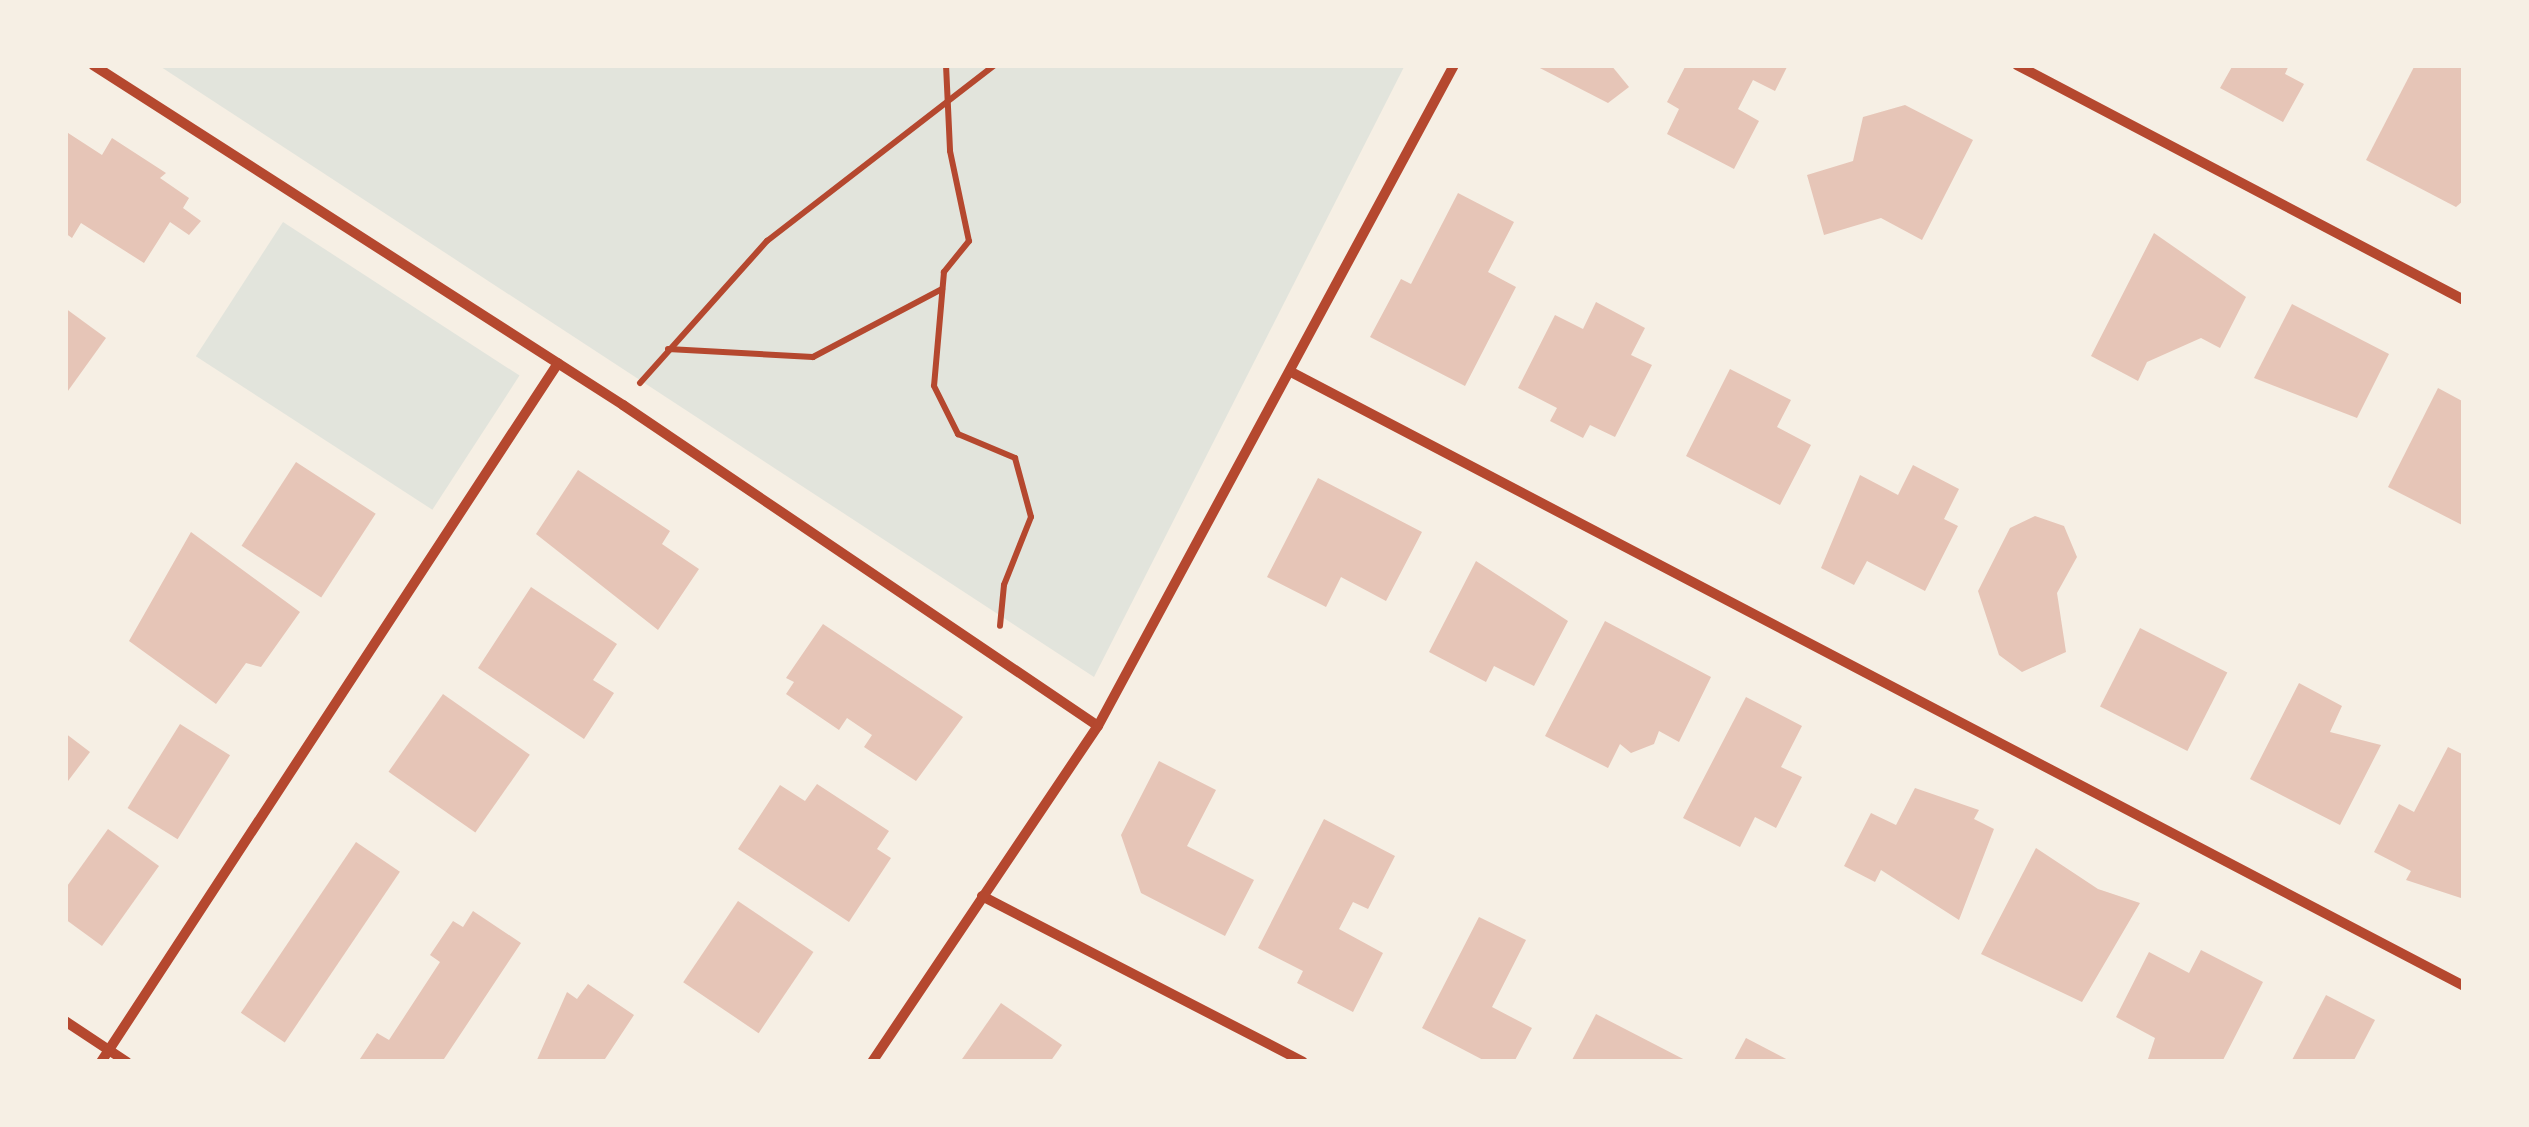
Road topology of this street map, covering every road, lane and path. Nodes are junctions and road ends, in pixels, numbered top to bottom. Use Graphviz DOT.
graph roads {
  1 [pos="93,65"];
  2 [pos="946,65"];
  3 [pos="995,65"];
  4 [pos="1454,65"];
  5 [pos="2018,65"];
  6 [pos="946,110"];
  7 [pos="942,288"];
  8 [pos="2464,300"];
  9 [pos="667,348"];
  10 [pos="558,363"];
  11 [pos="1294,373"];
  12 [pos="623,405"];
  13 [pos="998,653"];
  14 [pos="1098,726"];
  15 [pos="982,896"];
  16 [pos="2464,986"];
  17 [pos="65,1022"];
  18 [pos="109,1050"];
  19 [pos="101,1062"];
  20 [pos="127,1062"];
  21 [pos="872,1062"];
  22 [pos="1304,1062"];
  1 -- 10 [label="street"];
  2 -- 6 [label="path"];
  3 -- 6 [label="path"];
  4 -- 11 [label="street"];
  5 -- 8 [label="street"];
  6 -- 7 [label="path"];
  6 -- 9 [label="path"];
  7 -- 9 [label="path"];
  7 -- 13 [label="path"];
  9 -- 12 [label="path"];
  10 -- 12 [label="street"];
  10 -- 18 [label="street"];
  11 -- 14 [label="street"];
  11 -- 16 [label="street"];
  12 -- 13 [label="street"];
  13 -- 14 [label="street"];
  14 -- 15 [label="street"];
  15 -- 21 [label="street"];
  15 -- 22 [label="street"];
  17 -- 18 [label="street"];
  18 -- 19 [label="street"];
  18 -- 20 [label="street"];
}
